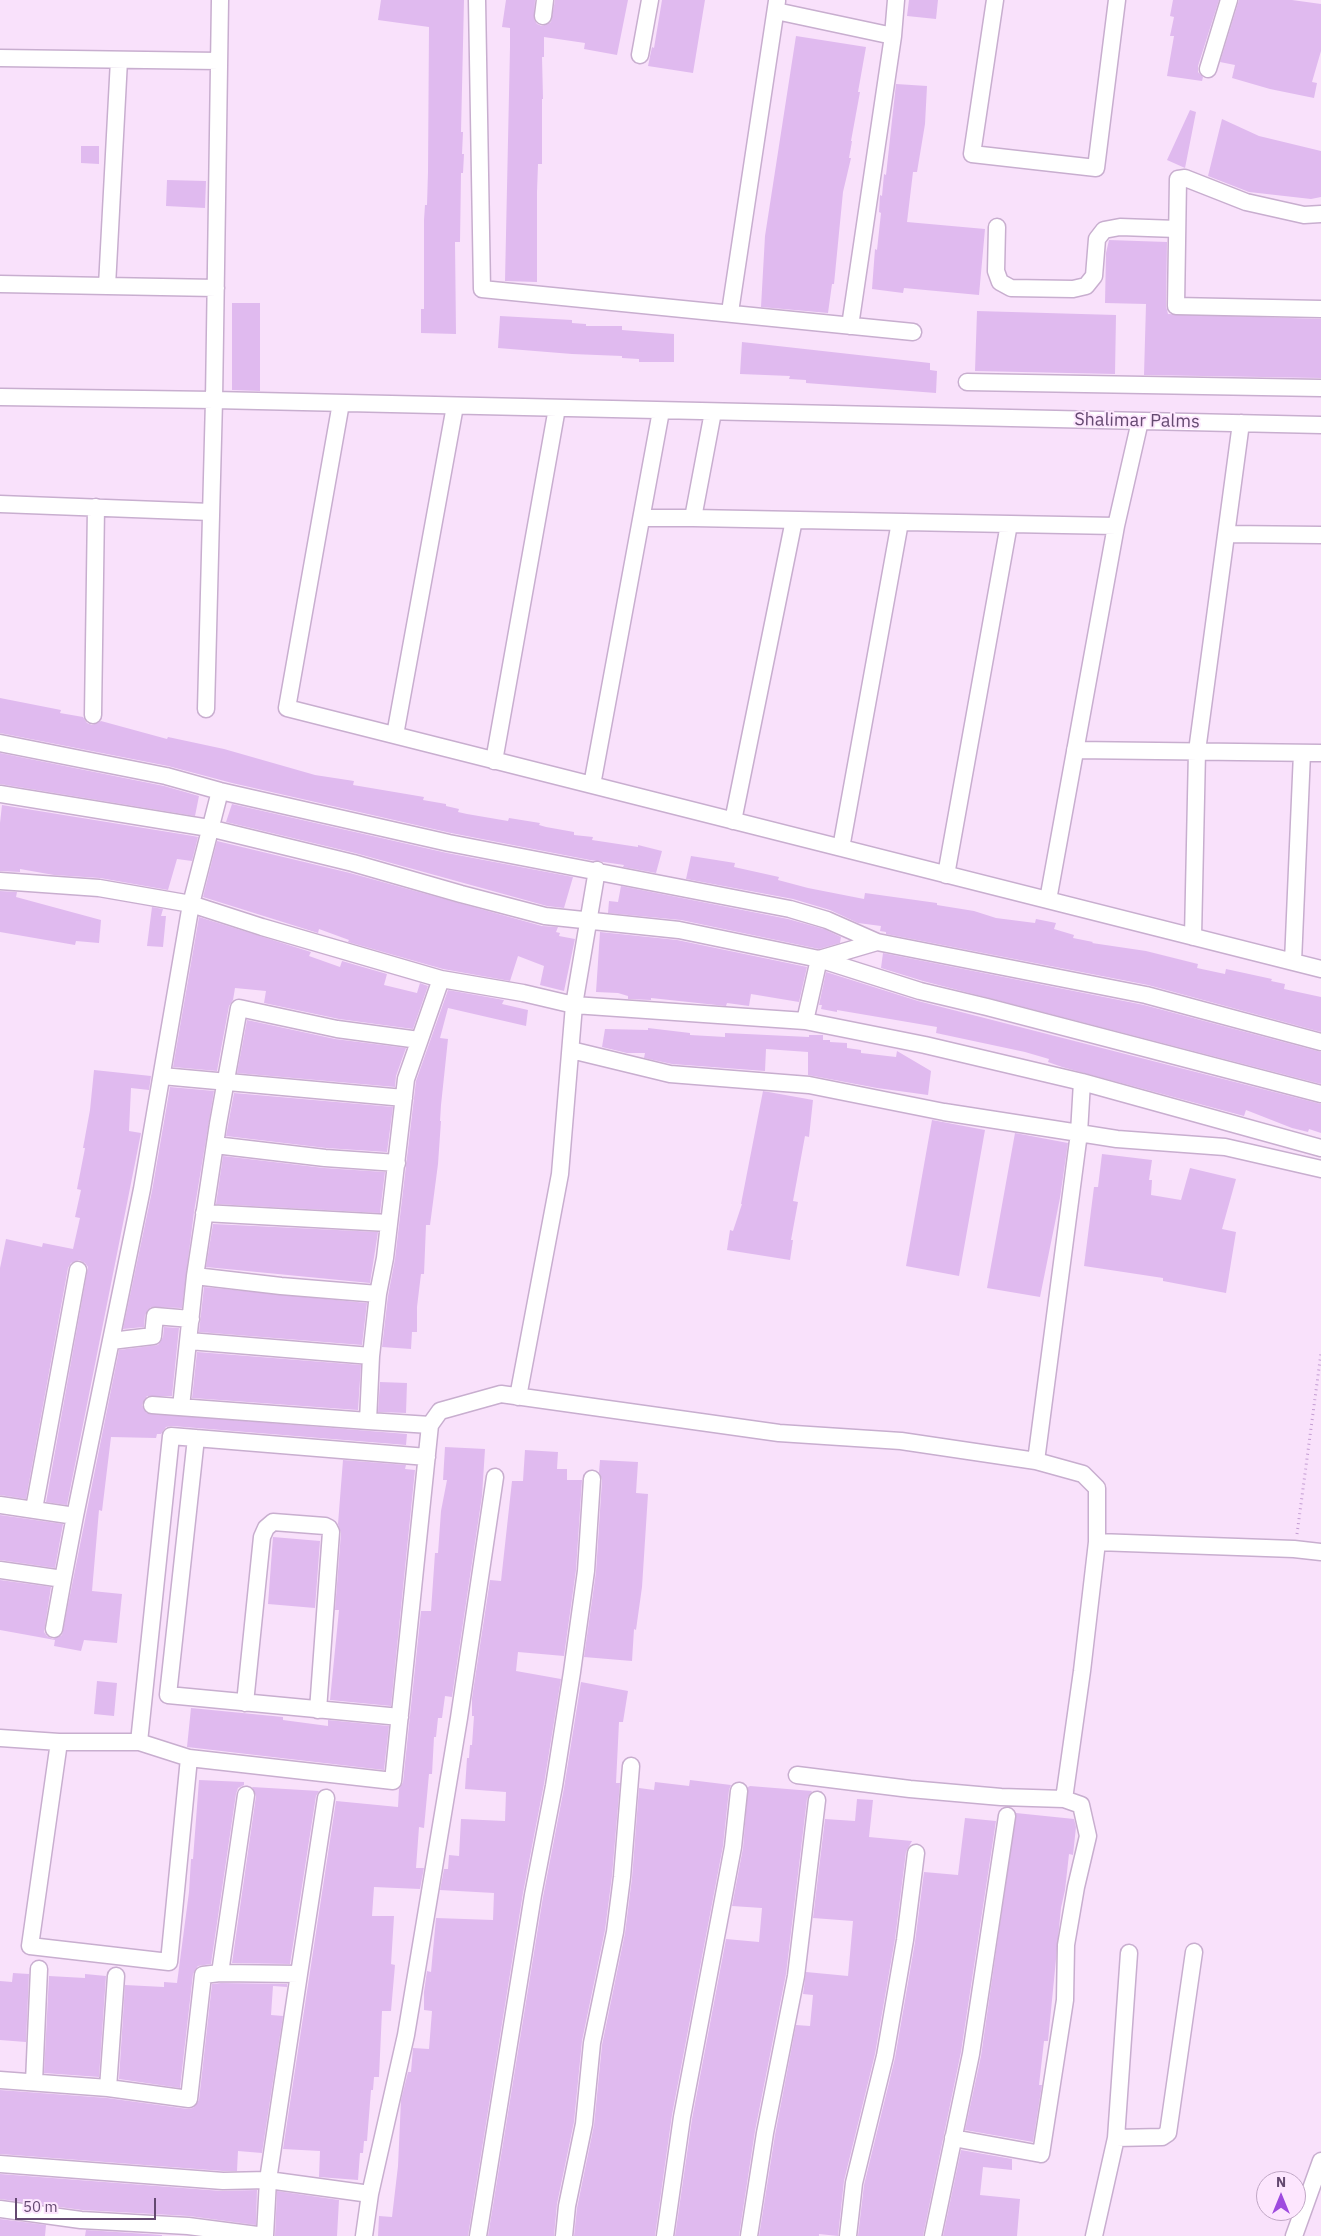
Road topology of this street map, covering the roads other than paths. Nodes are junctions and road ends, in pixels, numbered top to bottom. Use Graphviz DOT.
graph roads {
  1 [pos="220,0"];
  2 [pos="477,0"];
  3 [pos="545,0"];
  4 [pos="650,0"];
  5 [pos="896,0"];
  6 [pos="995,0"];
  7 [pos="1117,0"];
  8 [pos="1229,0"];
  9 [pos="776,5"];
  10 [pos="543,16"];
  11 [pos="893,36"];
  12 [pos="640,55"];
  13 [pos="0,58"];
  14 [pos="120,60"];
  15 [pos="219,61"];
  16 [pos="1208,69"];
  17 [pos="1321,214"];
  18 [pos="996,227"];
  19 [pos="1177,229"];
  20 [pos="0,284"];
  21 [pos="107,286"];
  22 [pos="216,288"];
  23 [pos="1321,309"];
  24 [pos="730,312"];
  25 [pos="850,326"];
  26 [pos="913,332"];
  27 [pos="967,382"];
  28 [pos="1321,388"];
  29 [pos="0,397"];
  30 [pos="214,400"];
  31 [pos="341,403"];
  32 [pos="455,406"];
  33 [pos="557,408"];
  34 [pos="661,411"];
  35 [pos="713,412"];
  36 [pos="1140,421"];
  37 [pos="1241,423"];
  38 [pos="1321,425"];
  39 [pos="0,504"];
  40 [pos="96,507"];
  41 [pos="211,512"];
  42 [pos="642,518"];
  43 [pos="693,518"];
  44 [pos="794,520"];
  45 [pos="900,522"];
  46 [pos="1009,524"];
  47 [pos="1116,526"];
  48 [pos="1226,534"];
  49 [pos="1321,535"];
  50 [pos="206,709"];
  51 [pos="93,715"];
  52 [pos="395,736"];
  53 [pos="0,743"];
  54 [pos="1075,750"];
  55 [pos="1197,752"];
  56 [pos="1302,753"];
  57 [pos="1321,753"];
  58 [pos="494,761"];
  59 [pos="592,785"];
  60 [pos="220,791"];
  61 [pos="0,794"];
  62 [pos="733,821"];
  63 [pos="209,828"];
  64 [pos="841,848"];
  65 [pos="597,870"];
  66 [pos="946,875"];
  67 [pos="0,881"];
  68 [pos="1048,900"];
  69 [pos="192,904"];
  70 [pos="588,920"];
  71 [pos="1193,937"];
  72 [pos="877,942"];
  73 [pos="819,960"];
  74 [pos="1293,962"];
  75 [pos="1321,969"];
  76 [pos="441,979"];
  77 [pos="574,1005"];
  78 [pos="805,1021"];
  79 [pos="419,1040"];
  80 [pos="1321,1042"];
  81 [pos="571,1050"];
  82 [pos="162,1076"];
  83 [pos="1082,1082"];
  84 [pos="226,1083"];
  85 [pos="1321,1094"];
  86 [pos="404,1098"];
  87 [pos="1079,1133"];
  88 [pos="215,1145"];
  89 [pos="1321,1148"];
  90 [pos="397,1163"];
  91 [pos="1321,1169"];
  92 [pos="204,1213"];
  93 [pos="388,1223"];
  94 [pos="78,1270"];
  95 [pos="195,1276"];
  96 [pos="378,1294"];
  97 [pos="191,1319"];
  98 [pos="111,1340"];
  99 [pos="189,1340"];
  100 [pos="371,1356"];
  101 [pos="518,1397"];
  102 [pos="152,1405"];
  103 [pos="181,1407"];
  104 [pos="368,1421"];
  105 [pos="430,1425"];
  106 [pos="196,1438"];
  107 [pos="427,1457"];
  108 [pos="1036,1461"];
  109 [pos="495,1477"];
  110 [pos="592,1479"];
  111 [pos="0,1505"];
  112 [pos="34,1509"];
  113 [pos="76,1516"];
  114 [pos="1097,1542"];
  115 [pos="1321,1552"];
  116 [pos="0,1570"];
  117 [pos="63,1579"];
  118 [pos="54,1629"];
  119 [pos="144,1693"];
  120 [pos="168,1695"];
  121 [pos="245,1703"];
  122 [pos="318,1710"];
  123 [pos="400,1718"];
  124 [pos="0,1738"];
  125 [pos="60,1742"];
  126 [pos="139,1742"];
  127 [pos="189,1758"];
  128 [pos="631,1766"];
  129 [pos="797,1775"];
  130 [pos="740,1791"];
  131 [pos="246,1795"];
  132 [pos="326,1798"];
  133 [pos="817,1800"];
  134 [pos="1064,1800"];
  135 [pos="1007,1816"];
  136 [pos="916,1852"];
  137 [pos="1194,1952"];
  138 [pos="1129,1953"];
  139 [pos="39,1969"];
  140 [pos="220,1973"];
  141 [pos="299,1974"];
  142 [pos="116,1976"];
  143 [pos="0,2080"];
  144 [pos="34,2082"];
  145 [pos="108,2088"];
  146 [pos="953,2138"];
  147 [pos="1116,2138"];
  148 [pos="1321,2161"];
  149 [pos="0,2164"];
  150 [pos="268,2180"];
  151 [pos="370,2194"];
  152 [pos="0,2209"];
  153 [pos="265,2236"];
  154 [pos="364,2236"];
  155 [pos="478,2236"];
  156 [pos="564,2236"];
  157 [pos="665,2236"];
  158 [pos="749,2236"];
  159 [pos="848,2236"];
  160 [pos="933,2236"];
  161 [pos="1094,2236"];
  162 [pos="1294,2236"];
  1 -- 15 [label="street"];
  2 -- 24 [label="street"];
  3 -- 10 [label="street"];
  4 -- 12 [label="street"];
  5 -- 11 [label="street"];
  6 -- 7 [label="street"];
  8 -- 16 [label="street"];
  9 -- 11 [label="street"];
  9 -- 24 [label="street"];
  11 -- 25 [label="street"];
  13 -- 14 [label="street"];
  14 -- 15 [label="street"];
  14 -- 21 [label="street"];
  15 -- 22 [label="street"];
  17 -- 19 [label="street"];
  18 -- 19 [label="street"];
  19 -- 23 [label="street"];
  20 -- 21 [label="street"];
  21 -- 22 [label="street"];
  22 -- 30 [label="street"];
  24 -- 25 [label="street"];
  25 -- 26 [label="street"];
  27 -- 28 [label="street"];
  29 -- 30 [label="street, Shalimar Palms"];
  30 -- 31 [label="street, Shalimar Palms"];
  30 -- 41 [label="street"];
  31 -- 32 [label="street, Shalimar Palms"];
  31 -- 52 [label="street"];
  32 -- 33 [label="street, Shalimar Palms"];
  32 -- 52 [label="street"];
  33 -- 34 [label="street, Shalimar Palms"];
  33 -- 58 [label="street"];
  34 -- 35 [label="street, Shalimar Palms"];
  34 -- 42 [label="street"];
  35 -- 36 [label="street, Shalimar Palms"];
  35 -- 43 [label="street"];
  36 -- 37 [label="street, Shalimar Palms"];
  36 -- 47 [label="street"];
  37 -- 38 [label="street, Shalimar Palms"];
  37 -- 48 [label="street"];
  39 -- 40 [label="street"];
  40 -- 41 [label="street"];
  40 -- 51 [label="street"];
  41 -- 50 [label="street"];
  42 -- 43 [label="street"];
  42 -- 59 [label="street"];
  43 -- 44 [label="street"];
  44 -- 45 [label="street"];
  44 -- 62 [label="street"];
  45 -- 46 [label="street"];
  45 -- 64 [label="street"];
  46 -- 47 [label="street"];
  46 -- 66 [label="street"];
  47 -- 54 [label="street"];
  48 -- 49 [label="street"];
  48 -- 55 [label="street"];
  52 -- 58 [label="street"];
  53 -- 60 [label="street"];
  54 -- 55 [label="street"];
  54 -- 68 [label="street"];
  55 -- 56 [label="street"];
  55 -- 71 [label="street"];
  56 -- 57 [label="street"];
  56 -- 74 [label="street"];
  58 -- 59 [label="street"];
  59 -- 62 [label="street"];
  60 -- 63 [label="street"];
  60 -- 65 [label="street"];
  61 -- 63 [label="street"];
  62 -- 64 [label="street"];
  63 -- 69 [label="street"];
  63 -- 70 [label="street"];
  64 -- 66 [label="street"];
  65 -- 70 [label="street"];
  65 -- 72 [label="street"];
  66 -- 68 [label="street"];
  67 -- 69 [label="street"];
  68 -- 71 [label="street"];
  69 -- 76 [label="street"];
  69 -- 82 [label="street"];
  70 -- 73 [label="street"];
  70 -- 77 [label="street"];
  71 -- 74 [label="street"];
  72 -- 73 [label="street"];
  72 -- 80 [label="street"];
  73 -- 78 [label="street"];
  73 -- 85 [label="street"];
  74 -- 75 [label="street"];
  76 -- 77 [label="street"];
  76 -- 79 [label="street"];
  77 -- 78 [label="street"];
  77 -- 81 [label="street"];
  78 -- 83 [label="street"];
  79 -- 84 [label="street"];
  79 -- 86 [label="street"];
  81 -- 87 [label="street"];
  81 -- 101 [label="street"];
  82 -- 84 [label="street"];
  82 -- 98 [label="street"];
  83 -- 87 [label="street"];
  83 -- 89 [label="street"];
  84 -- 86 [label="street"];
  84 -- 88 [label="street"];
  86 -- 90 [label="street"];
  87 -- 91 [label="street"];
  87 -- 108 [label="street"];
  88 -- 90 [label="street"];
  88 -- 92 [label="street"];
  90 -- 93 [label="street"];
  92 -- 93 [label="street"];
  92 -- 95 [label="street"];
  93 -- 96 [label="street"];
  94 -- 112 [label="street"];
  95 -- 96 [label="street"];
  95 -- 97 [label="street"];
  96 -- 100 [label="street"];
  97 -- 98 [label="street"];
  97 -- 99 [label="street"];
  98 -- 113 [label="street"];
  99 -- 100 [label="street"];
  99 -- 103 [label="street"];
  100 -- 104 [label="street"];
  101 -- 105 [label="street"];
  101 -- 108 [label="street"];
  102 -- 103 [label="street"];
  103 -- 104 [label="street"];
  104 -- 105 [label="street"];
  105 -- 107 [label="street"];
  106 -- 107 [label="street"];
  106 -- 119 [label="street"];
  106 -- 120 [label="street"];
  107 -- 123 [label="street"];
  108 -- 114 [label="street"];
  109 -- 151 [label="street"];
  110 -- 155 [label="street"];
  111 -- 112 [label="street"];
  112 -- 113 [label="street"];
  113 -- 117 [label="street"];
  114 -- 115 [label="street"];
  114 -- 134 [label="street"];
  116 -- 117 [label="street"];
  117 -- 118 [label="street"];
  119 -- 120 [label="street"];
  119 -- 126 [label="street"];
  120 -- 121 [label="street"];
  121 -- 122 [label="street"];
  121 -- 122 [label="street"];
  122 -- 123 [label="street"];
  123 -- 127 [label="street"];
  124 -- 125 [label="street"];
  125 -- 126 [label="street"];
  125 -- 127 [label="street"];
  126 -- 127 [label="street"];
  128 -- 156 [label="street"];
  129 -- 134 [label="street"];
  130 -- 157 [label="street"];
  131 -- 140 [label="street"];
  132 -- 141 [label="street"];
  133 -- 158 [label="street"];
  134 -- 146 [label="street"];
  135 -- 146 [label="street"];
  136 -- 159 [label="street"];
  137 -- 147 [label="street"];
  138 -- 147 [label="street"];
  139 -- 144 [label="street"];
  140 -- 141 [label="street"];
  140 -- 145 [label="street"];
  141 -- 150 [label="street"];
  142 -- 145 [label="street"];
  143 -- 144 [label="street"];
  144 -- 145 [label="street"];
  146 -- 160 [label="street"];
  147 -- 161 [label="street"];
  148 -- 162 [label="street"];
  149 -- 150 [label="street"];
  150 -- 151 [label="street"];
  150 -- 153 [label="street"];
  151 -- 154 [label="street"];
  152 -- 153 [label="street"];
}
